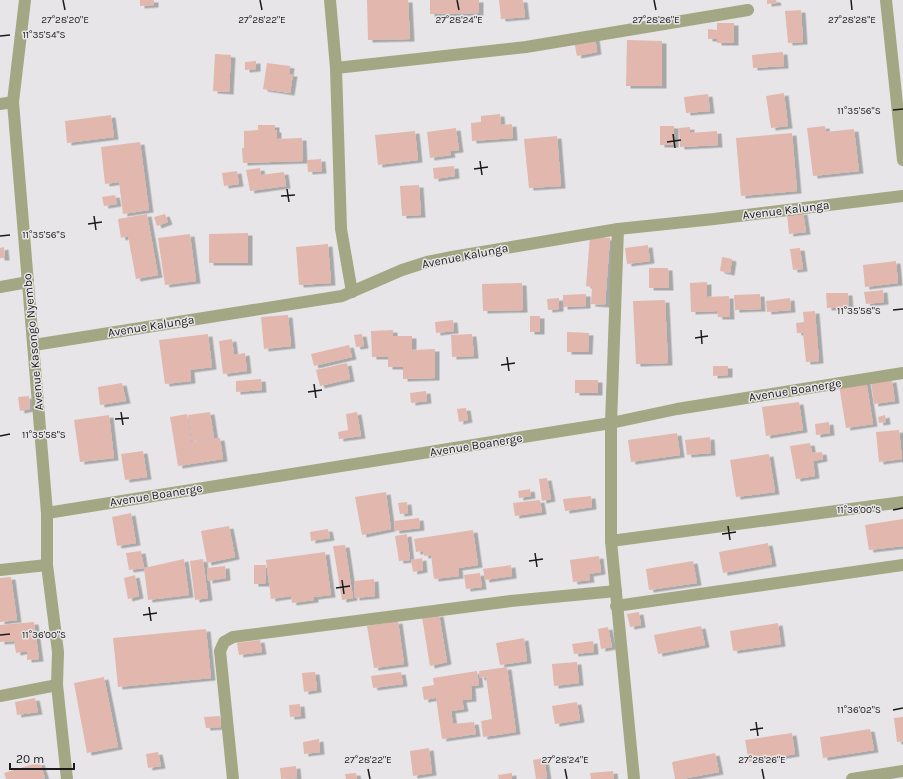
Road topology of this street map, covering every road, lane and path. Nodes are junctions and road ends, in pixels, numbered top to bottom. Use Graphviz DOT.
graph roads {
  1 [pos="25,0"];
  2 [pos="330,0"];
  3 [pos="886,0"];
  4 [pos="748,10"];
  5 [pos="336,68"];
  6 [pos="14,102"];
  7 [pos="0,104"];
  8 [pos="903,160"];
  9 [pos="903,196"];
  10 [pos="618,229"];
  11 [pos="28,282"];
  12 [pos="0,287"];
  13 [pos="352,292"];
  14 [pos="34,345"];
  15 [pos="903,373"];
  16 [pos="611,423"];
  17 [pos="903,502"];
  18 [pos="48,513"];
  19 [pos="611,541"];
  20 [pos="47,565"];
  21 [pos="903,565"];
  22 [pos="0,570"];
  23 [pos="616,591"];
  24 [pos="616,606"];
  25 [pos="57,684"];
  26 [pos="0,696"];
  27 [pos="903,771"];
  28 [pos="67,779"];
  29 [pos="233,779"];
  30 [pos="634,779"];
  31 [pos="852,779"];
  1 -- 6 [label="street, Avenue Kasongo Nyembo"];
  2 -- 5 [label="street"];
  3 -- 8 [label="street"];
  4 -- 5 [label="street"];
  5 -- 13 [label="street"];
  6 -- 7 [label="street"];
  6 -- 11 [label="street, Avenue Kasongo Nyembo"];
  9 -- 10 [label="street, Avenue Kalunga"];
  10 -- 13 [label="street, Avenue Kalunga"];
  10 -- 16 [label="street"];
  11 -- 12 [label="street"];
  11 -- 14 [label="street, Avenue Kasongo Nyembo"];
  13 -- 14 [label="street, Avenue Kalunga"];
  14 -- 18 [label="street, Avenue Kasongo Nyembo"];
  15 -- 16 [label="street, Avenue Boanerge"];
  16 -- 18 [label="street, Avenue Boanerge"];
  16 -- 19 [label="street"];
  17 -- 19 [label="street"];
  18 -- 20 [label="street, Avenue Kasongo Nyembo"];
  19 -- 23 [label="street"];
  20 -- 22 [label="street"];
  20 -- 25 [label="street, Avenue Kasongo Nyembo"];
  21 -- 24 [label="street"];
  23 -- 24 [label="street"];
  23 -- 29 [label="street"];
  24 -- 30 [label="street"];
  25 -- 26 [label="street"];
  25 -- 28 [label="street, Avenue Kasongo Nyembo"];
  27 -- 31 [label="street"];
}
